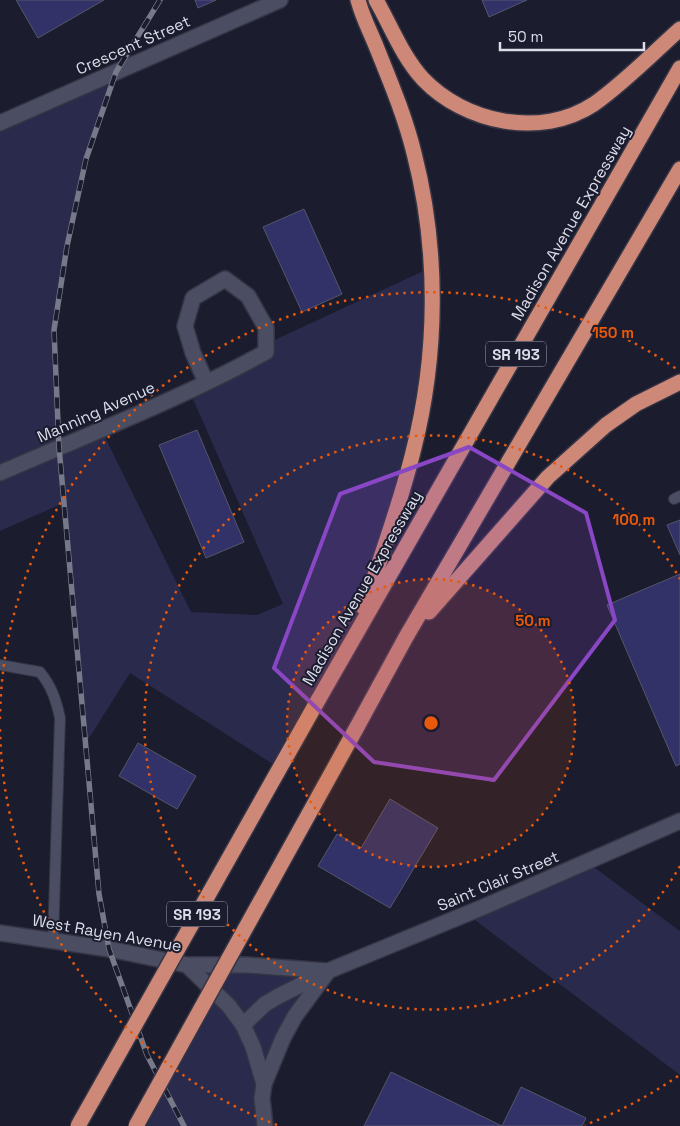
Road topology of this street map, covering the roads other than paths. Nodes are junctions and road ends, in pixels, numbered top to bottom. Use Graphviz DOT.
graph roads {
  1 [pos="280,0"];
  2 [pos="358,0"];
  3 [pos="376,0"];
  4 [pos="680,29"];
  5 [pos="680,68"];
  6 [pos="0,123"];
  7 [pos="680,168"];
  8 [pos="206,382"];
  9 [pos="680,382"];
  10 [pos="0,473"];
  11 [pos="406,637"];
  12 [pos="353,640"];
  13 [pos="0,665"];
  14 [pos="680,821"];
  15 [pos="0,933"];
  16 [pos="54,941"];
  17 [pos="187,965"];
  18 [pos="328,971"];
  19 [pos="243,1025"];
  20 [pos="264,1084"];
  21 [pos="78,1126"];
  22 [pos="136,1126"];
  23 [pos="265,1126"];
  1 -- 6 [label="street, Crescent Street"];
  2 -- 12 [label="highway"];
  3 -- 4 [label="highway"];
  5 -- 12 [label="highway, Madison Avenue Expressway / SR 193"];
  7 -- 11 [label="highway, SR 193"];
  8 -- 8 [label="street, Manning Avenue"];
  8 -- 10 [label="street, Manning Avenue"];
  9 -- 11 [label="highway"];
  11 -- 22 [label="highway, SR 193, bridge"];
  12 -- 21 [label="highway, Madison Avenue Expressway / SR 193, bridge"];
  13 -- 16 [label="lane"];
  14 -- 18 [label="street, Saint Clair Street"];
  15 -- 16 [label="street, West Rayen Avenue"];
  16 -- 17 [label="street, West Rayen Avenue"];
  17 -- 18 [label="street, Saint Clair Street"];
  17 -- 19 [label="street, West Rayen Avenue"];
  18 -- 19 [label="street, Saint Clair Street"];
  18 -- 20 [label="street"];
  19 -- 20 [label="street, West Rayen Avenue"];
  20 -- 23 [label="street"];
}
